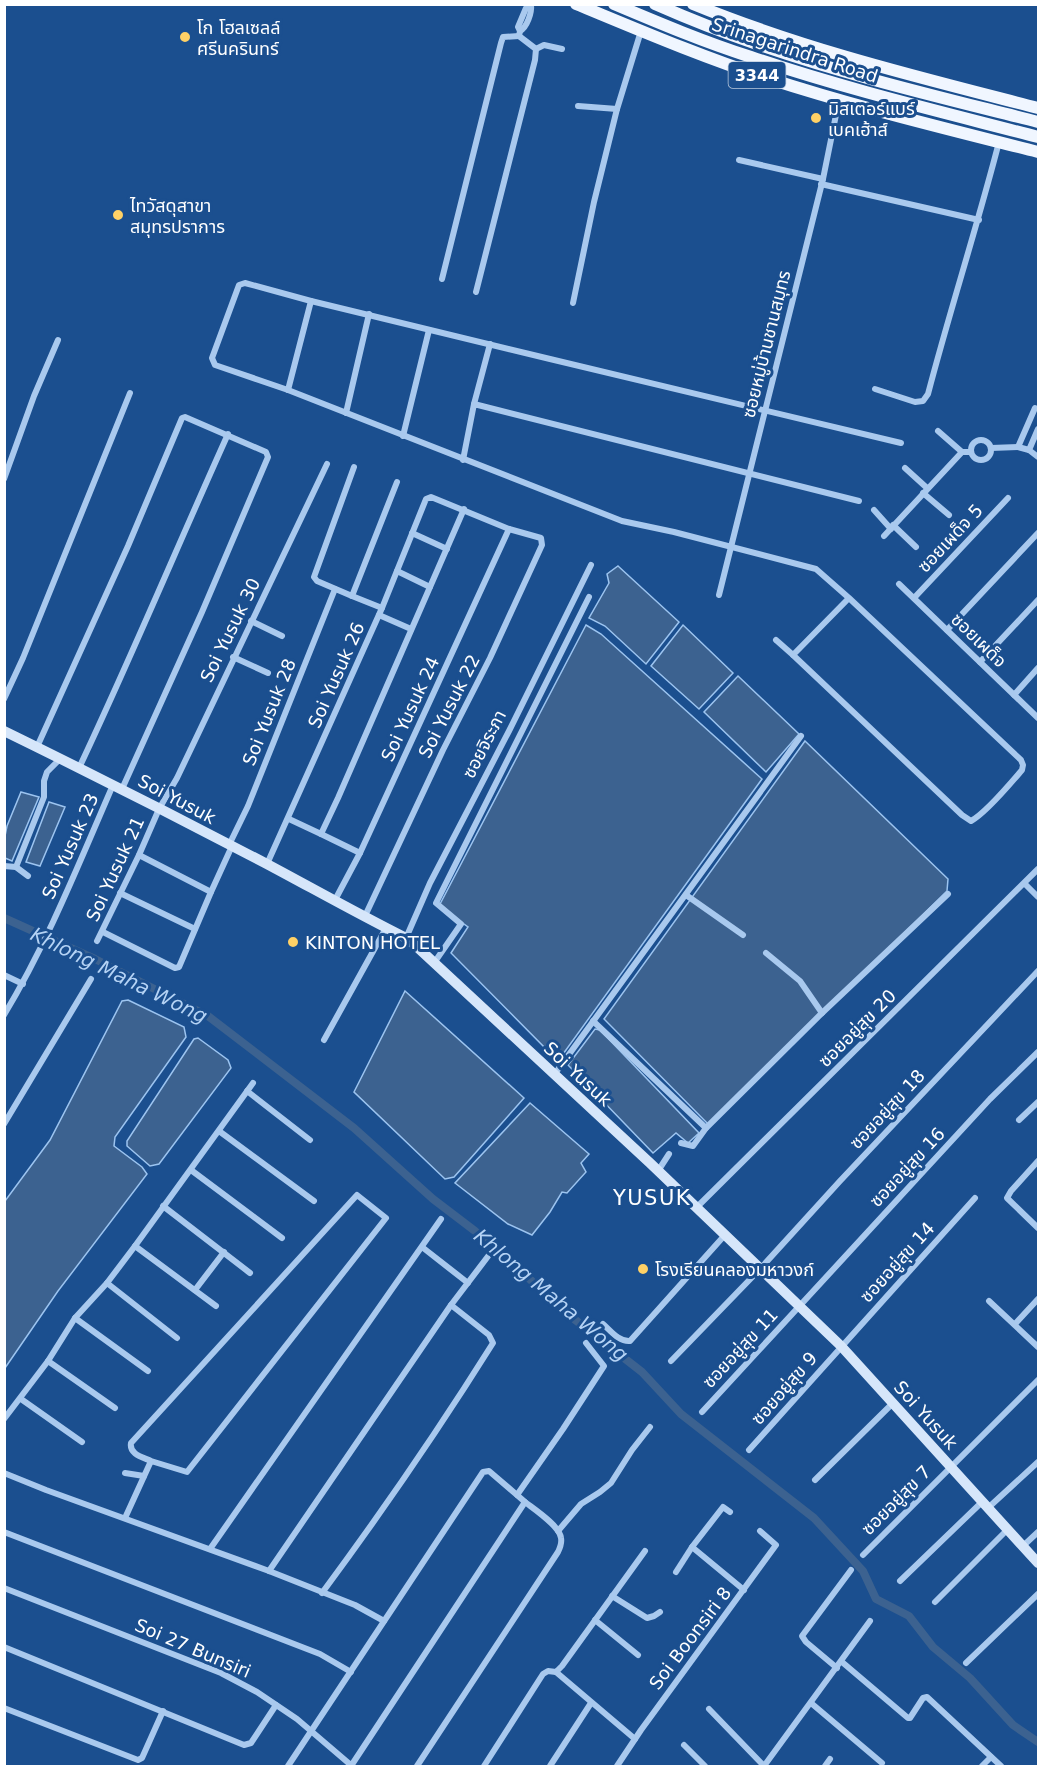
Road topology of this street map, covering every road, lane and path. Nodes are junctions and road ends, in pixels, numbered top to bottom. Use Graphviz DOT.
graph roads {
  1 [pos="530,4"];
  2 [pos="576,4"];
  3 [pos="614,4"];
  4 [pos="655,4"];
  5 [pos="693,4"];
  6 [pos="641,31"];
  7 [pos="520,34"];
  8 [pos="536,49"];
  9 [pos="562,49"];
  10 [pos="953,86"];
  11 [pos="839,100"];
  12 [pos="578,106"];
  13 [pos="1038,108"];
  14 [pos="617,109"];
  15 [pos="1038,124"];
  16 [pos="944,128"];
  17 [pos="1038,139"];
  18 [pos="999,142"];
  19 [pos="1038,152"];
  20 [pos="738,160"];
  21 [pos="822,181"];
  22 [pos="979,220"];
  23 [pos="442,279"];
  24 [pos="476,292"];
  25 [pos="311,301"];
  26 [pos="573,303"];
  27 [pos="369,315"];
  28 [pos="429,330"];
  29 [pos="58,340"];
  30 [pos="490,344"];
  31 [pos="875,389"];
  32 [pos="288,390"];
  33 [pos="130,393"];
  34 [pos="474,404"];
  35 [pos="1035,408"];
  36 [pos="765,409"];
  37 [pos="346,413"];
  38 [pos="1038,429"];
  39 [pos="938,431"];
  40 [pos="228,434"];
  41 [pos="403,436"];
  42 [pos="901,443"];
  43 [pos="1018,447"];
  44 [pos="991,448"];
  45 [pos="1029,450"];
  46 [pos="962,452"];
  47 [pos="970,452"];
  48 [pos="1038,458"];
  49 [pos="463,460"];
  50 [pos="327,464"];
  51 [pos="354,467"];
  52 [pos="905,468"];
  53 [pos="749,475"];
  54 [pos="4,479"];
  55 [pos="397,482"];
  56 [pos="925,490"];
  57 [pos="1008,498"];
  58 [pos="860,501"];
  59 [pos="464,509"];
  60 [pos="874,510"];
  61 [pos="949,515"];
  62 [pos="892,527"];
  63 [pos="509,529"];
  64 [pos="412,533"];
  65 [pos="1038,533"];
  66 [pos="884,536"];
  67 [pos="731,548"];
  68 [pos="916,548"];
  69 [pos="447,549"];
  70 [pos="591,565"];
  71 [pos="397,571"];
  72 [pos="899,584"];
  73 [pos="430,587"];
  74 [pos="334,589"];
  75 [pos="719,595"];
  76 [pos="352,596"];
  77 [pos="589,597"];
  78 [pos="849,598"];
  79 [pos="914,598"];
  80 [pos="1038,600"];
  81 [pos="381,612"];
  82 [pos="251,621"];
  83 [pos="411,629"];
  84 [pos="947,630"];
  85 [pos="282,636"];
  86 [pos="776,640"];
  87 [pos="793,655"];
  88 [pos="233,657"];
  89 [pos="980,662"];
  90 [pos="1038,668"];
  91 [pos="268,673"];
  92 [pos="1014,694"];
  93 [pos="4,699"];
  94 [pos="1038,718"];
  95 [pos="4,731"];
  96 [pos="801,736"];
  97 [pos="37,747"];
  98 [pos="59,760"];
  99 [pos="78,768"];
  100 [pos="117,787"];
  101 [pos="159,809"];
  102 [pos="289,819"];
  103 [pos="321,834"];
  104 [pos="231,846"];
  105 [pos="360,853"];
  106 [pos="139,855"];
  107 [pos="267,864"];
  108 [pos="4,866"];
  109 [pos="16,867"];
  110 [pos="1038,869"];
  111 [pos="28,876"];
  112 [pos="1024,884"];
  113 [pos="211,892"];
  114 [pos="120,893"];
  115 [pos="686,894"];
  116 [pos="948,894"];
  117 [pos="1038,897"];
  118 [pos="335,900"];
  119 [pos="365,916"];
  120 [pos="386,928"];
  121 [pos="195,929"];
  122 [pos="103,932"];
  123 [pos="742,935"];
  124 [pos="406,938"];
  125 [pos="97,941"];
  126 [pos="766,953"];
  127 [pos="434,963"];
  128 [pos="1038,971"];
  129 [pos="4,975"];
  130 [pos="91,979"];
  131 [pos="23,984"];
  132 [pos="822,1013"];
  133 [pos="4,1015"];
  134 [pos="593,1021"];
  135 [pos="324,1040"];
  136 [pos="1038,1053"];
  137 [pos="554,1075"];
  138 [pos="253,1083"];
  139 [pos="247,1091"];
  140 [pos="1038,1102"];
  141 [pos="1020,1120"];
  142 [pos="4,1124"];
  143 [pos="706,1128"];
  144 [pos="219,1131"];
  145 [pos="310,1140"];
  146 [pos="681,1143"];
  147 [pos="669,1154"];
  148 [pos="1038,1161"];
  149 [pos="191,1170"];
  150 [pos="658,1172"];
  151 [pos="975,1198"];
  152 [pos="314,1201"];
  153 [pos="163,1206"];
  154 [pos="696,1209"];
  155 [pos="441,1219"];
  156 [pos="1038,1225"];
  157 [pos="724,1236"];
  158 [pos="282,1238"];
  159 [pos="135,1246"];
  160 [pos="422,1247"];
  161 [pos="224,1252"];
  162 [pos="489,1254"];
  163 [pos="760,1269"];
  164 [pos="250,1272"];
  165 [pos="107,1283"];
  166 [pos="468,1283"];
  167 [pos="195,1290"];
  168 [pos="1038,1299"];
  169 [pos="989,1301"];
  170 [pos="451,1305"];
  171 [pos="800,1305"];
  172 [pos="216,1306"];
  173 [pos="75,1318"];
  174 [pos="603,1324"];
  175 [pos="1015,1324"];
  176 [pos="177,1338"];
  177 [pos="586,1343"];
  178 [pos="841,1346"];
  179 [pos="1038,1347"];
  180 [pos="48,1360"];
  181 [pos="671,1360"];
  182 [pos="148,1371"];
  183 [pos="1038,1380"];
  184 [pos="21,1399"];
  185 [pos="893,1403"];
  186 [pos="115,1408"];
  187 [pos="702,1412"];
  188 [pos="4,1419"];
  189 [pos="650,1427"];
  190 [pos="82,1442"];
  191 [pos="749,1450"];
  192 [pos="151,1461"];
  193 [pos="1038,1462"];
  194 [pos="950,1467"];
  195 [pos="4,1473"];
  196 [pos="125,1473"];
  197 [pos="144,1476"];
  198 [pos="815,1480"];
  199 [pos="517,1495"];
  200 [pos="525,1502"];
  201 [pos="986,1504"];
  202 [pos="730,1512"];
  203 [pos="125,1518"];
  204 [pos="1008,1529"];
  205 [pos="558,1531"];
  206 [pos="760,1531"];
  207 [pos="4,1532"];
  208 [pos="1038,1533"];
  209 [pos="1023,1546"];
  210 [pos="692,1547"];
  211 [pos="210,1549"];
  212 [pos="645,1551"];
  213 [pos="863,1555"];
  214 [pos="1038,1563"];
  215 [pos="851,1570"];
  216 [pos="269,1571"];
  217 [pos="676,1572"];
  218 [pos="900,1581"];
  219 [pos="4,1588"];
  220 [pos="744,1590"];
  221 [pos="322,1593"];
  222 [pos="1038,1594"];
  223 [pos="612,1596"];
  224 [pos="935,1602"];
  225 [pos="660,1612"];
  226 [pos="595,1620"];
  227 [pos="384,1621"];
  228 [pos="870,1621"];
  229 [pos="4,1647"];
  230 [pos="638,1655"];
  231 [pos="966,1663"];
  232 [pos="839,1665"];
  233 [pos="351,1672"];
  234 [pos="556,1672"];
  235 [pos="591,1703"];
  236 [pos="811,1703"];
  237 [pos="4,1708"];
  238 [pos="282,1708"];
  239 [pos="709,1709"];
  240 [pos="163,1711"];
  241 [pos="310,1731"];
  242 [pos="635,1739"];
  243 [pos="684,1745"];
  244 [pos="991,1758"];
  245 [pos="830,1759"];
  246 [pos="882,1763"];
  247 [pos="352,1766"];
  248 [pos="764,1766"];
  249 [pos="288,1767"];
  250 [pos="417,1767"];
  251 [pos="484,1767"];
  252 [pos="550,1767"];
  253 [pos="617,1767"];
  254 [pos="705,1767"];
  255 [pos="825,1767"];
  256 [pos="982,1767"];
  257 [pos="1001,1767"];
  1 -- 7 [label="street"];
  2 -- 6 [label="main road, Srinagarindra Road / 3344"];
  3 -- 17 [label="main road, Srinagarindra Road / 3344"];
  4 -- 15 [label="main road, Srinagarindra Road / 3344"];
  5 -- 10 [label="main road, Srinagarindra Road / 3344"];
  6 -- 11 [label="main road, Srinagarindra Road / 3344"];
  6 -- 14 [label="street"];
  7 -- 8 [label="street"];
  7 -- 23 [label="street"];
  8 -- 9 [label="street"];
  8 -- 24 [label="street"];
  10 -- 13 [label="main road, Srinagarindra Road / 3344"];
  10 -- 16 [label="main road"];
  11 -- 16 [label="main road, Srinagarindra Road / 3344"];
  11 -- 21 [label="street, ซอยหมู่บ้านชานสมุทร"];
  12 -- 14 [label="street"];
  14 -- 26 [label="street"];
  15 -- 17 [label="main road"];
  16 -- 18 [label="main road, Srinagarindra Road / 3344"];
  18 -- 19 [label="main road, Srinagarindra Road / 3344"];
  18 -- 22 [label="street"];
  20 -- 21 [label="street"];
  21 -- 22 [label="street"];
  21 -- 36 [label="street, ซอยหมู่บ้านชานสมุทร"];
  22 -- 31 [label="street"];
  25 -- 27 [label="street"];
  25 -- 32 [label="street"];
  25 -- 32 [label="street"];
  27 -- 28 [label="street"];
  27 -- 37 [label="street"];
  28 -- 30 [label="street"];
  28 -- 41 [label="street"];
  29 -- 54 [label="street"];
  30 -- 34 [label="street"];
  30 -- 36 [label="street"];
  32 -- 37 [label="street"];
  33 -- 93 [label="street"];
  34 -- 49 [label="street"];
  34 -- 53 [label="street"];
  35 -- 43 [label="street"];
  36 -- 42 [label="street"];
  36 -- 53 [label="street, ซอยหมู่บ้านชานสมุทร"];
  37 -- 41 [label="street"];
  38 -- 45 [label="street"];
  39 -- 46 [label="street"];
  40 -- 97 [label="street"];
  40 -- 99 [label="street"];
  40 -- 100 [label="street, Soi Yusuk 23"];
  41 -- 49 [label="street"];
  43 -- 44 [label="street"];
  43 -- 45 [label="street"];
  44 -- 47 [label="street"];
  44 -- 47 [label="street"];
  45 -- 48 [label="street"];
  46 -- 47 [label="street"];
  46 -- 56 [label="street"];
  49 -- 67 [label="street"];
  50 -- 82 [label="street, Soi Yusuk 30"];
  51 -- 74 [label="street"];
  52 -- 56 [label="street"];
  53 -- 58 [label="street"];
  53 -- 67 [label="street, ซอยหมู่บ้านชานสมุทร"];
  55 -- 76 [label="street"];
  56 -- 61 [label="street"];
  56 -- 62 [label="street"];
  57 -- 79 [label="street, ซอยเผด็จ 5"];
  59 -- 63 [label="street"];
  59 -- 64 [label="street, Soi Yusuk 26"];
  59 -- 69 [label="street"];
  60 -- 62 [label="street"];
  62 -- 66 [label="street"];
  62 -- 68 [label="street"];
  63 -- 105 [label="street, Soi Yusuk 24"];
  63 -- 119 [label="street, Soi Yusuk 22"];
  64 -- 69 [label="street"];
  64 -- 71 [label="street, Soi Yusuk 26"];
  65 -- 84 [label="street"];
  67 -- 75 [label="street, ซอยหมู่บ้านชานสมุทร"];
  67 -- 78 [label="street"];
  69 -- 73 [label="street"];
  70 -- 124 [label="street, ซอยจิระภา"];
  71 -- 73 [label="street"];
  71 -- 81 [label="street, Soi Yusuk 26"];
  72 -- 79 [label="street, ซอยเผด็จ"];
  73 -- 83 [label="street"];
  74 -- 76 [label="street"];
  74 -- 104 [label="street, Soi Yusuk 28"];
  76 -- 81 [label="street"];
  77 -- 127 [label="street"];
  78 -- 87 [label="street"];
  78 -- 87 [label="street"];
  79 -- 84 [label="street, ซอยเผด็จ"];
  80 -- 89 [label="street"];
  81 -- 83 [label="street"];
  81 -- 102 [label="street, Soi Yusuk 26"];
  82 -- 85 [label="street"];
  82 -- 88 [label="street, Soi Yusuk 30"];
  83 -- 103 [label="street"];
  84 -- 89 [label="street, ซอยเผด็จ"];
  86 -- 87 [label="street"];
  88 -- 91 [label="street"];
  88 -- 101 [label="street, Soi Yusuk 30"];
  89 -- 92 [label="street, ซอยเผด็จ"];
  90 -- 92 [label="street"];
  92 -- 94 [label="street, ซอยเผด็จ"];
  95 -- 97 [label="street, Soi Yusuk"];
  96 -- 115 [label="street"];
  97 -- 98 [label="street, Soi Yusuk"];
  98 -- 99 [label="street, Soi Yusuk"];
  98 -- 109 [label="street"];
  99 -- 100 [label="street, Soi Yusuk"];
  100 -- 101 [label="street, Soi Yusuk"];
  100 -- 131 [label="street, Soi Yusuk 23"];
  101 -- 104 [label="street, Soi Yusuk"];
  101 -- 106 [label="street, Soi Yusuk 21"];
  102 -- 103 [label="street"];
  102 -- 107 [label="street, Soi Yusuk 26"];
  103 -- 105 [label="street"];
  104 -- 107 [label="street, Soi Yusuk"];
  104 -- 113 [label="street, Soi Yusuk 28"];
  105 -- 118 [label="street, Soi Yusuk 24"];
  106 -- 113 [label="street"];
  106 -- 114 [label="street, Soi Yusuk 21"];
  107 -- 118 [label="street, Soi Yusuk"];
  108 -- 109 [label="street"];
  109 -- 111 [label="street"];
  110 -- 112 [label="street, ซอยอยู่สุข 20"];
  112 -- 117 [label="street"];
  112 -- 154 [label="street, ซอยอยู่สุข 20"];
  113 -- 121 [label="street, Soi Yusuk 28"];
  114 -- 121 [label="street"];
  114 -- 122 [label="street, Soi Yusuk 21"];
  115 -- 123 [label="street"];
  115 -- 134 [label="street"];
  116 -- 132 [label="street"];
  118 -- 119 [label="street, Soi Yusuk"];
  119 -- 120 [label="street, Soi Yusuk"];
  120 -- 124 [label="street, Soi Yusuk"];
  120 -- 135 [label="street"];
  121 -- 122 [label="street, Soi Yusuk 28"];
  122 -- 125 [label="street, Soi Yusuk 21"];
  124 -- 127 [label="street, Soi Yusuk"];
  126 -- 132 [label="street"];
  127 -- 137 [label="street, Soi Yusuk"];
  128 -- 163 [label="street, ซอยอยู่สุข 18"];
  129 -- 131 [label="street"];
  130 -- 142 [label="street"];
  131 -- 133 [label="street, Soi Yusuk 23"];
  132 -- 143 [label="street"];
  134 -- 137 [label="street"];
  134 -- 143 [label="street"];
  136 -- 171 [label="street, ซอยอยู่สุข 16"];
  137 -- 150 [label="street, Soi Yusuk"];
  138 -- 139 [label="street"];
  139 -- 144 [label="street"];
  139 -- 145 [label="street"];
  140 -- 141 [label="street"];
  143 -- 146 [label="street"];
  144 -- 149 [label="street"];
  144 -- 152 [label="street"];
  147 -- 150 [label="street"];
  148 -- 156 [label="street"];
  149 -- 153 [label="street"];
  149 -- 158 [label="street"];
  150 -- 154 [label="street, Soi Yusuk"];
  151 -- 178 [label="street, ซอยอยู่สุข 14"];
  153 -- 159 [label="street"];
  153 -- 161 [label="street"];
  154 -- 157 [label="street, Soi Yusuk"];
  155 -- 160 [label="street"];
  157 -- 163 [label="street, Soi Yusuk"];
  157 -- 174 [label="street"];
  159 -- 165 [label="street"];
  159 -- 167 [label="street"];
  160 -- 166 [label="street"];
  160 -- 211 [label="street"];
  161 -- 164 [label="street"];
  161 -- 167 [label="street"];
  162 -- 166 [label="street"];
  163 -- 171 [label="street, Soi Yusuk"];
  163 -- 181 [label="street, ซอยอยู่สุข 18"];
  165 -- 173 [label="street"];
  165 -- 176 [label="street"];
  166 -- 170 [label="street"];
  167 -- 172 [label="street"];
  168 -- 175 [label="street"];
  169 -- 175 [label="street"];
  170 -- 216 [label="street"];
  170 -- 221 [label="street"];
  171 -- 178 [label="street, Soi Yusuk"];
  171 -- 187 [label="street, ซอยอยู่สุข 11"];
  173 -- 180 [label="street"];
  173 -- 182 [label="street"];
  175 -- 179 [label="street"];
  177 -- 199 [label="street"];
  178 -- 185 [label="street, Soi Yusuk"];
  178 -- 191 [label="street, ซอยอยู่สุข 9"];
  180 -- 184 [label="street"];
  180 -- 186 [label="street"];
  183 -- 194 [label="street, ซอยอยู่สุข 7"];
  184 -- 188 [label="street"];
  184 -- 190 [label="street"];
  185 -- 194 [label="street, Soi Yusuk"];
  185 -- 198 [label="street"];
  189 -- 205 [label="street"];
  192 -- 192 [label="street"];
  192 -- 197 [label="street"];
  193 -- 201 [label="street"];
  194 -- 201 [label="street, Soi Yusuk"];
  194 -- 213 [label="street, ซอยอยู่สุข 7"];
  195 -- 203 [label="street"];
  196 -- 197 [label="street"];
  197 -- 203 [label="street"];
  199 -- 200 [label="street"];
  199 -- 227 [label="street"];
  200 -- 205 [label="street"];
  200 -- 247 [label="street"];
  201 -- 204 [label="street, Soi Yusuk"];
  201 -- 218 [label="street"];
  202 -- 210 [label="street"];
  203 -- 211 [label="street"];
  204 -- 209 [label="street, Soi Yusuk"];
  204 -- 224 [label="street"];
  205 -- 250 [label="street"];
  206 -- 220 [label="street, Soi Boonsiri 8"];
  207 -- 233 [label="street"];
  208 -- 209 [label="street"];
  209 -- 214 [label="street, Soi Yusuk"];
  210 -- 217 [label="street"];
  210 -- 220 [label="street"];
  211 -- 216 [label="street"];
  212 -- 223 [label="street"];
  215 -- 232 [label="street"];
  216 -- 221 [label="street"];
  219 -- 238 [label="street, Soi 27 Bunsiri"];
  220 -- 242 [label="street, Soi Boonsiri 8"];
  221 -- 227 [label="street"];
  222 -- 231 [label="street"];
  223 -- 225 [label="street"];
  223 -- 226 [label="street"];
  226 -- 230 [label="street"];
  226 -- 234 [label="street"];
  227 -- 233 [label="street"];
  228 -- 232 [label="street"];
  229 -- 240 [label="street"];
  232 -- 236 [label="street"];
  232 -- 244 [label="street"];
  233 -- 241 [label="street"];
  234 -- 235 [label="street"];
  234 -- 251 [label="street"];
  235 -- 242 [label="street"];
  235 -- 252 [label="street"];
  236 -- 246 [label="street"];
  236 -- 248 [label="street"];
  237 -- 240 [label="street"];
  238 -- 240 [label="street"];
  238 -- 241 [label="street, Soi 27 Bunsiri"];
  239 -- 248 [label="street"];
  241 -- 247 [label="street, Soi 27 Bunsiri"];
  241 -- 249 [label="street"];
  242 -- 253 [label="street, Soi Boonsiri 8"];
  243 -- 254 [label="street"];
  244 -- 256 [label="street"];
  244 -- 257 [label="street"];
  245 -- 255 [label="street"];
}
